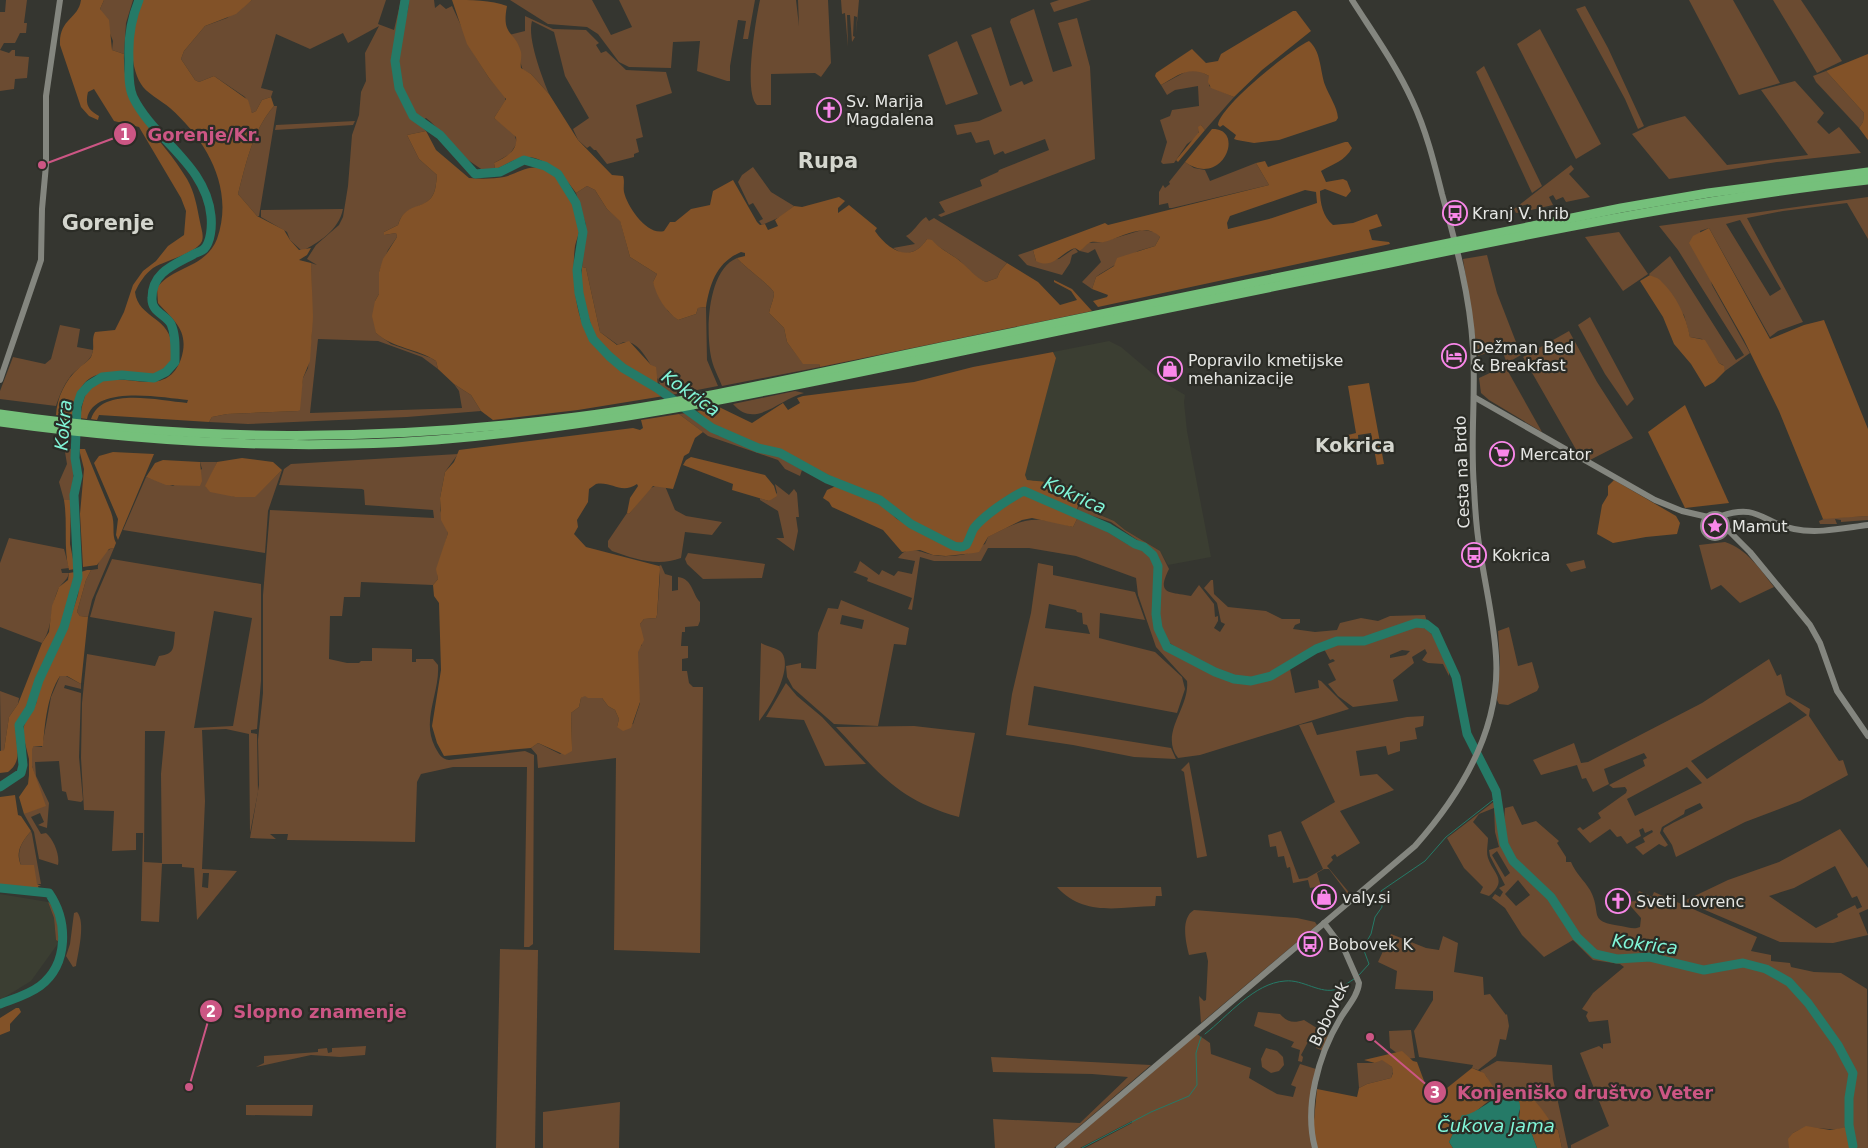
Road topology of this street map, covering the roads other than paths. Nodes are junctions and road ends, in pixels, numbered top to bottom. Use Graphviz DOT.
graph roads {
  1 [pos="60,0"];
  2 [pos="1352,0"];
  3 [pos="1868,172"];
  4 [pos="1868,180"];
  5 [pos="0,380"];
  6 [pos="1474,397"];
  7 [pos="0,414"];
  8 [pos="0,422"];
  9 [pos="58,426"];
  10 [pos="92,430"];
  11 [pos="1682,511"];
  12 [pos="1742,511"];
  13 [pos="1721,516"];
  14 [pos="1708,517"];
  15 [pos="1726,522"];
  16 [pos="1704,525"];
  17 [pos="1868,525"];
  18 [pos="1725,532"];
  19 [pos="1868,736"];
  20 [pos="1324,923"];
  21 [pos="1059,1148"];
  22 [pos="1315,1148"];
  1 -- 5 [label="street"];
  2 -- 6 [label="street, Cesta na Brdo"];
  3 -- 10 [label="highway"];
  4 -- 10 [label="highway"];
  6 -- 11 [label="street"];
  6 -- 20 [label="street, Cesta na Brdo"];
  7 -- 9 [label="highway"];
  8 -- 9 [label="highway"];
  9 -- 10 [label="highway"];
  11 -- 14 [label="street"];
  11 -- 16 [label="street"];
  12 -- 13 [label="street"];
  12 -- 15 [label="street"];
  12 -- 17 [label="street"];
  13 -- 14 [label="street"];
  13 -- 15 [label="street"];
  14 -- 16 [label="street"];
  15 -- 18 [label="street"];
  16 -- 18 [label="street"];
  18 -- 19 [label="street"];
  20 -- 21 [label="street"];
  20 -- 22 [label="street, Bobovek"];
}
